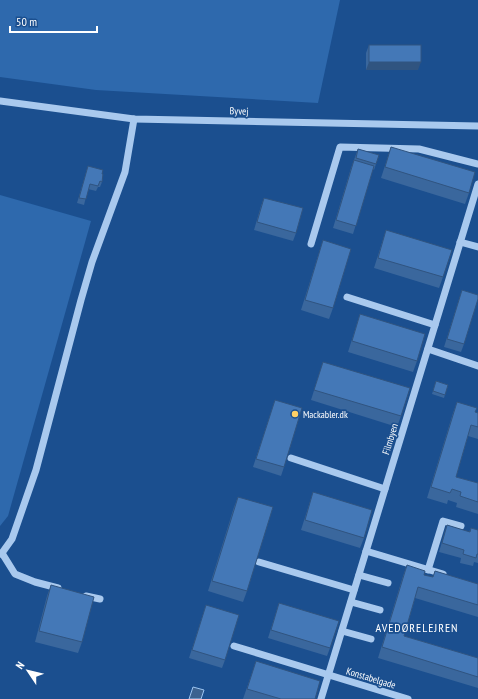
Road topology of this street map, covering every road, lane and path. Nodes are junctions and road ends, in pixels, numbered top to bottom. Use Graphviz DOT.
graph roads {
  1 [pos="0,101"];
  2 [pos="134,119"];
  3 [pos="478,126"];
  4 [pos="478,164"];
  5 [pos="478,184"];
  6 [pos="460,242"];
  7 [pos="311,244"];
  8 [pos="478,247"];
  9 [pos="347,297"];
  10 [pos="435,325"];
  11 [pos="428,349"];
  12 [pos="478,366"];
  13 [pos="291,458"];
  14 [pos="385,489"];
  15 [pos="461,526"];
  16 [pos="366,551"];
  17 [pos="1,554"];
  18 [pos="259,562"];
  19 [pos="428,570"];
  20 [pos="359,575"];
  21 [pos="450,577"];
  22 [pos="388,583"];
  23 [pos="63,589"];
  24 [pos="354,590"];
  25 [pos="77,593"];
  26 [pos="100,599"];
  27 [pos="351,602"];
  28 [pos="380,610"];
  29 [pos="342,631"];
  30 [pos="371,639"];
  31 [pos="234,646"];
  32 [pos="328,675"];
  33 [pos="321,699"];
  34 [pos="408,699"];
  1 -- 2 [label="street, Byvej"];
  2 -- 3 [label="street, Byvej"];
  2 -- 17 [label="street"];
  4 -- 7 [label="street"];
  5 -- 6 [label="street, Filmbyen"];
  6 -- 8 [label="street"];
  6 -- 10 [label="street, Filmbyen"];
  9 -- 10 [label="street"];
  10 -- 11 [label="street, Filmbyen"];
  11 -- 12 [label="street"];
  11 -- 14 [label="street, Filmbyen"];
  13 -- 14 [label="street"];
  14 -- 16 [label="street, Filmbyen"];
  15 -- 19 [label="street"];
  16 -- 19 [label="street"];
  16 -- 20 [label="street, Filmbyen"];
  17 -- 23 [label="street"];
  18 -- 24 [label="street"];
  19 -- 21 [label="street"];
  20 -- 22 [label="street"];
  20 -- 24 [label="street, Filmbyen"];
  24 -- 27 [label="street, Filmbyen"];
  25 -- 26 [label="street"];
  27 -- 28 [label="street"];
  27 -- 29 [label="street, Filmbyen"];
  29 -- 30 [label="street"];
  29 -- 32 [label="street, Filmbyen"];
  31 -- 32 [label="street, Konstabelgade"];
  32 -- 33 [label="street, Filmbyen"];
  32 -- 34 [label="street, Konstabelgade"];
}
